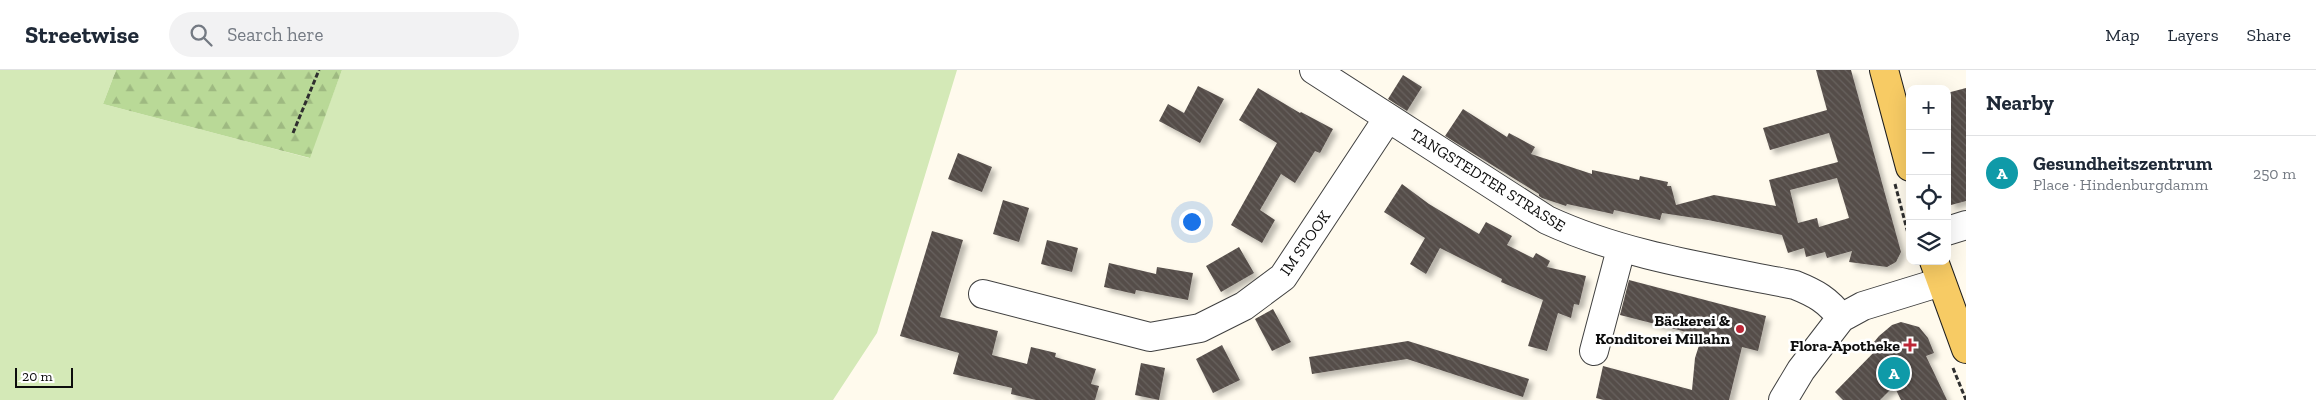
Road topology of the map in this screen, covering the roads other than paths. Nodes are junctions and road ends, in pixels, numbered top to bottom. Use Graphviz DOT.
graph roads {
  1 [pos="1314,70"];
  2 [pos="1884,70"];
  3 [pos="1388,118"];
  4 [pos="1906,152"];
  5 [pos="1966,225"];
  6 [pos="1951,230"];
  7 [pos="1621,249"];
  8 [pos="1938,272"];
  9 [pos="983,294"];
  10 [pos="1841,318"];
  11 [pos="1966,349"];
  12 [pos="1594,352"];
  13 [pos="1783,400"];
  1 -- 3 [label="street, TANGSTEDTER STRASSE"];
  2 -- 4 [label="main road"];
  3 -- 7 [label="street, TANGSTEDTER STRASSE"];
  3 -- 9 [label="street, IM STOOK"];
  5 -- 6 [label="street"];
  7 -- 10 [label="street, TANGSTEDTER STRASSE"];
  7 -- 12 [label="street"];
  8 -- 10 [label="street"];
  8 -- 11 [label="main road"];
  10 -- 13 [label="street"];
}
